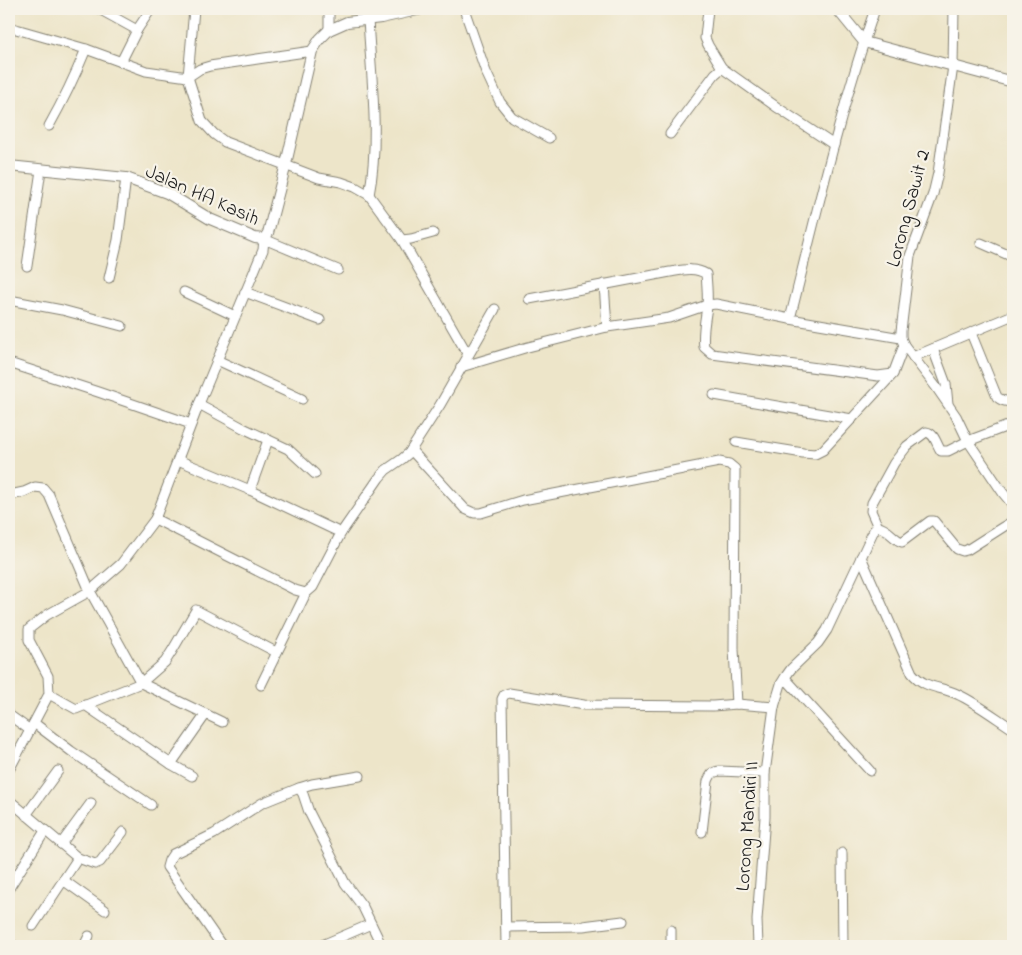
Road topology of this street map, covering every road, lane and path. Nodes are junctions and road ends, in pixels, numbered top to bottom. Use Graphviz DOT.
graph roads {
  1 [pos="99,9"];
  2 [pos="151,9"];
  3 [pos="194,9"];
  4 [pos="329,9"];
  5 [pos="422,9"];
  6 [pos="464,9"];
  7 [pos="708,9"];
  8 [pos="837,9"];
  9 [pos="875,9"];
  10 [pos="954,9"];
  11 [pos="368,19"];
  12 [pos="9,27"];
  13 [pos="137,30"];
  14 [pos="329,30"];
  15 [pos="864,42"];
  16 [pos="86,50"];
  17 [pos="312,50"];
  18 [pos="120,62"];
  19 [pos="953,66"];
  20 [pos="722,68"];
  21 [pos="188,77"];
  22 [pos="1013,82"];
  23 [pos="49,126"];
  24 [pos="670,134"];
  25 [pos="549,138"];
  26 [pos="834,145"];
  27 [pos="286,164"];
  28 [pos="9,166"];
  29 [pos="41,170"];
  30 [pos="126,178"];
  31 [pos="369,195"];
  32 [pos="433,233"];
  33 [pos="264,240"];
  34 [pos="402,240"];
  35 [pos="980,243"];
  36 [pos="1013,257"];
  37 [pos="28,266"];
  38 [pos="338,270"];
  39 [pos="109,278"];
  40 [pos="604,284"];
  41 [pos="184,292"];
  42 [pos="246,292"];
  43 [pos="529,299"];
  44 [pos="9,300"];
  45 [pos="707,305"];
  46 [pos="494,309"];
  47 [pos="1013,315"];
  48 [pos="235,316"];
  49 [pos="790,319"];
  50 [pos="320,320"];
  51 [pos="122,326"];
  52 [pos="607,327"];
  53 [pos="971,333"];
  54 [pos="902,342"];
  55 [pos="933,349"];
  56 [pos="468,355"];
  57 [pos="913,358"];
  58 [pos="217,360"];
  59 [pos="9,363"];
  60 [pos="461,367"];
  61 [pos="894,374"];
  62 [pos="714,395"];
  63 [pos="302,399"];
  64 [pos="1013,400"];
  65 [pos="199,404"];
  66 [pos="949,406"];
  67 [pos="852,419"];
  68 [pos="191,424"];
  69 [pos="1013,424"];
  70 [pos="268,440"];
  71 [pos="968,441"];
  72 [pos="736,442"];
  73 [pos="411,450"];
  74 [pos="178,460"];
  75 [pos="315,474"];
  76 [pos="250,490"];
  77 [pos="9,494"];
  78 [pos="1013,505"];
  79 [pos="155,519"];
  80 [pos="1013,521"];
  81 [pos="878,526"];
  82 [pos="341,533"];
  83 [pos="862,557"];
  84 [pos="90,590"];
  85 [pos="306,592"];
  86 [pos="276,652"];
  87 [pos="784,678"];
  88 [pos="141,683"];
  89 [pos="260,685"];
  90 [pos="49,694"];
  91 [pos="737,704"];
  92 [pos="85,705"];
  93 [pos="774,707"];
  94 [pos="206,714"];
  95 [pos="9,715"];
  96 [pos="222,722"];
  97 [pos="32,727"];
  98 [pos="1013,729"];
  99 [pos="171,764"];
  100 [pos="9,770"];
  101 [pos="58,771"];
  102 [pos="870,771"];
  103 [pos="765,773"];
  104 [pos="192,776"];
  105 [pos="360,776"];
  106 [pos="299,788"];
  107 [pos="9,800"];
  108 [pos="91,803"];
  109 [pos="151,805"];
  110 [pos="26,815"];
  111 [pos="45,831"];
  112 [pos="123,832"];
  113 [pos="702,832"];
  114 [pos="61,844"];
  115 [pos="842,853"];
  116 [pos="78,858"];
  117 [pos="63,880"];
  118 [pos="9,888"];
  119 [pos="105,910"];
  120 [pos="623,920"];
  121 [pos="372,924"];
  122 [pos="33,926"];
  123 [pos="506,927"];
  124 [pos="671,930"];
  125 [pos="89,936"];
  126 [pos="9,943"];
  127 [pos="14,946"];
  128 [pos="84,946"];
  129 [pos="222,946"];
  130 [pos="320,946"];
  131 [pos="381,946"];
  132 [pos="506,946"];
  133 [pos="670,946"];
  134 [pos="758,946"];
  135 [pos="843,946"];
  1 -- 13 [label="street"];
  2 -- 13 [label="street"];
  3 -- 21 [label="street"];
  4 -- 14 [label="street"];
  5 -- 11 [label="street"];
  6 -- 25 [label="street"];
  7 -- 20 [label="street"];
  8 -- 15 [label="street"];
  9 -- 15 [label="street"];
  10 -- 19 [label="street, Lorong Sawit 2"];
  11 -- 14 [label="street"];
  11 -- 31 [label="street"];
  12 -- 16 [label="street"];
  13 -- 18 [label="street"];
  14 -- 17 [label="street"];
  15 -- 19 [label="street"];
  15 -- 26 [label="street"];
  16 -- 18 [label="street"];
  16 -- 23 [label="street"];
  17 -- 21 [label="street"];
  17 -- 27 [label="street"];
  18 -- 21 [label="street"];
  19 -- 22 [label="street"];
  19 -- 54 [label="street, Lorong Sawit 2"];
  20 -- 24 [label="street"];
  20 -- 26 [label="street"];
  21 -- 27 [label="street"];
  26 -- 49 [label="street"];
  27 -- 31 [label="street"];
  27 -- 33 [label="street"];
  28 -- 29 [label="street, Jalan HA Kasih"];
  29 -- 30 [label="street, Jalan HA Kasih"];
  29 -- 37 [label="street"];
  30 -- 33 [label="street, Jalan HA Kasih"];
  30 -- 39 [label="street"];
  31 -- 34 [label="street"];
  32 -- 34 [label="street"];
  33 -- 38 [label="street"];
  33 -- 42 [label="street"];
  34 -- 56 [label="street"];
  35 -- 36 [label="street"];
  40 -- 43 [label="street"];
  40 -- 45 [label="street"];
  40 -- 52 [label="street"];
  41 -- 48 [label="street"];
  42 -- 48 [label="street"];
  42 -- 50 [label="street"];
  44 -- 51 [label="street"];
  45 -- 49 [label="street"];
  45 -- 52 [label="street"];
  45 -- 61 [label="street"];
  46 -- 56 [label="street"];
  47 -- 53 [label="street"];
  48 -- 58 [label="street"];
  49 -- 54 [label="street"];
  52 -- 60 [label="street"];
  53 -- 55 [label="street"];
  53 -- 64 [label="street"];
  54 -- 57 [label="street"];
  54 -- 61 [label="street, Lorong Sawit 2"];
  55 -- 57 [label="street"];
  55 -- 66 [label="street"];
  56 -- 60 [label="street"];
  57 -- 66 [label="street"];
  58 -- 63 [label="street"];
  58 -- 65 [label="street"];
  59 -- 68 [label="street"];
  60 -- 73 [label="street"];
  61 -- 67 [label="street"];
  62 -- 67 [label="street"];
  65 -- 68 [label="street"];
  65 -- 70 [label="street"];
  66 -- 71 [label="street"];
  67 -- 72 [label="street"];
  68 -- 74 [label="street"];
  69 -- 71 [label="street"];
  70 -- 75 [label="street"];
  70 -- 76 [label="street"];
  71 -- 78 [label="street"];
  71 -- 81 [label="street"];
  73 -- 82 [label="street"];
  73 -- 91 [label="street"];
  74 -- 76 [label="street"];
  74 -- 79 [label="street"];
  76 -- 82 [label="street"];
  77 -- 84 [label="street"];
  79 -- 84 [label="street"];
  79 -- 85 [label="street"];
  80 -- 81 [label="street"];
  81 -- 83 [label="street"];
  82 -- 85 [label="street"];
  83 -- 87 [label="street"];
  83 -- 98 [label="street"];
  84 -- 88 [label="street"];
  84 -- 90 [label="street"];
  85 -- 86 [label="street"];
  86 -- 88 [label="street"];
  86 -- 89 [label="street"];
  87 -- 93 [label="street, Lorong Mandiri II"];
  87 -- 102 [label="street"];
  88 -- 92 [label="street"];
  88 -- 94 [label="street"];
  90 -- 92 [label="street"];
  90 -- 97 [label="street"];
  91 -- 93 [label="street"];
  91 -- 123 [label="street"];
  92 -- 99 [label="street"];
  93 -- 103 [label="street, Lorong Mandiri II"];
  94 -- 96 [label="street"];
  94 -- 99 [label="street"];
  95 -- 97 [label="street"];
  97 -- 100 [label="street"];
  97 -- 109 [label="street"];
  99 -- 104 [label="street"];
  101 -- 110 [label="street"];
  103 -- 113 [label="street"];
  103 -- 134 [label="street, Lorong Mandiri II"];
  105 -- 106 [label="street"];
  106 -- 121 [label="street"];
  106 -- 129 [label="street"];
  107 -- 110 [label="street"];
  108 -- 114 [label="street"];
  110 -- 111 [label="street"];
  111 -- 114 [label="street"];
  111 -- 118 [label="street"];
  112 -- 116 [label="street"];
  114 -- 116 [label="street"];
  115 -- 135 [label="street"];
  116 -- 117 [label="street"];
  117 -- 119 [label="street"];
  117 -- 122 [label="street"];
  120 -- 123 [label="street"];
  121 -- 130 [label="street"];
  121 -- 131 [label="street"];
  123 -- 132 [label="street"];
  124 -- 133 [label="street"];
  125 -- 128 [label="street"];
  126 -- 127 [label="street"];
}
